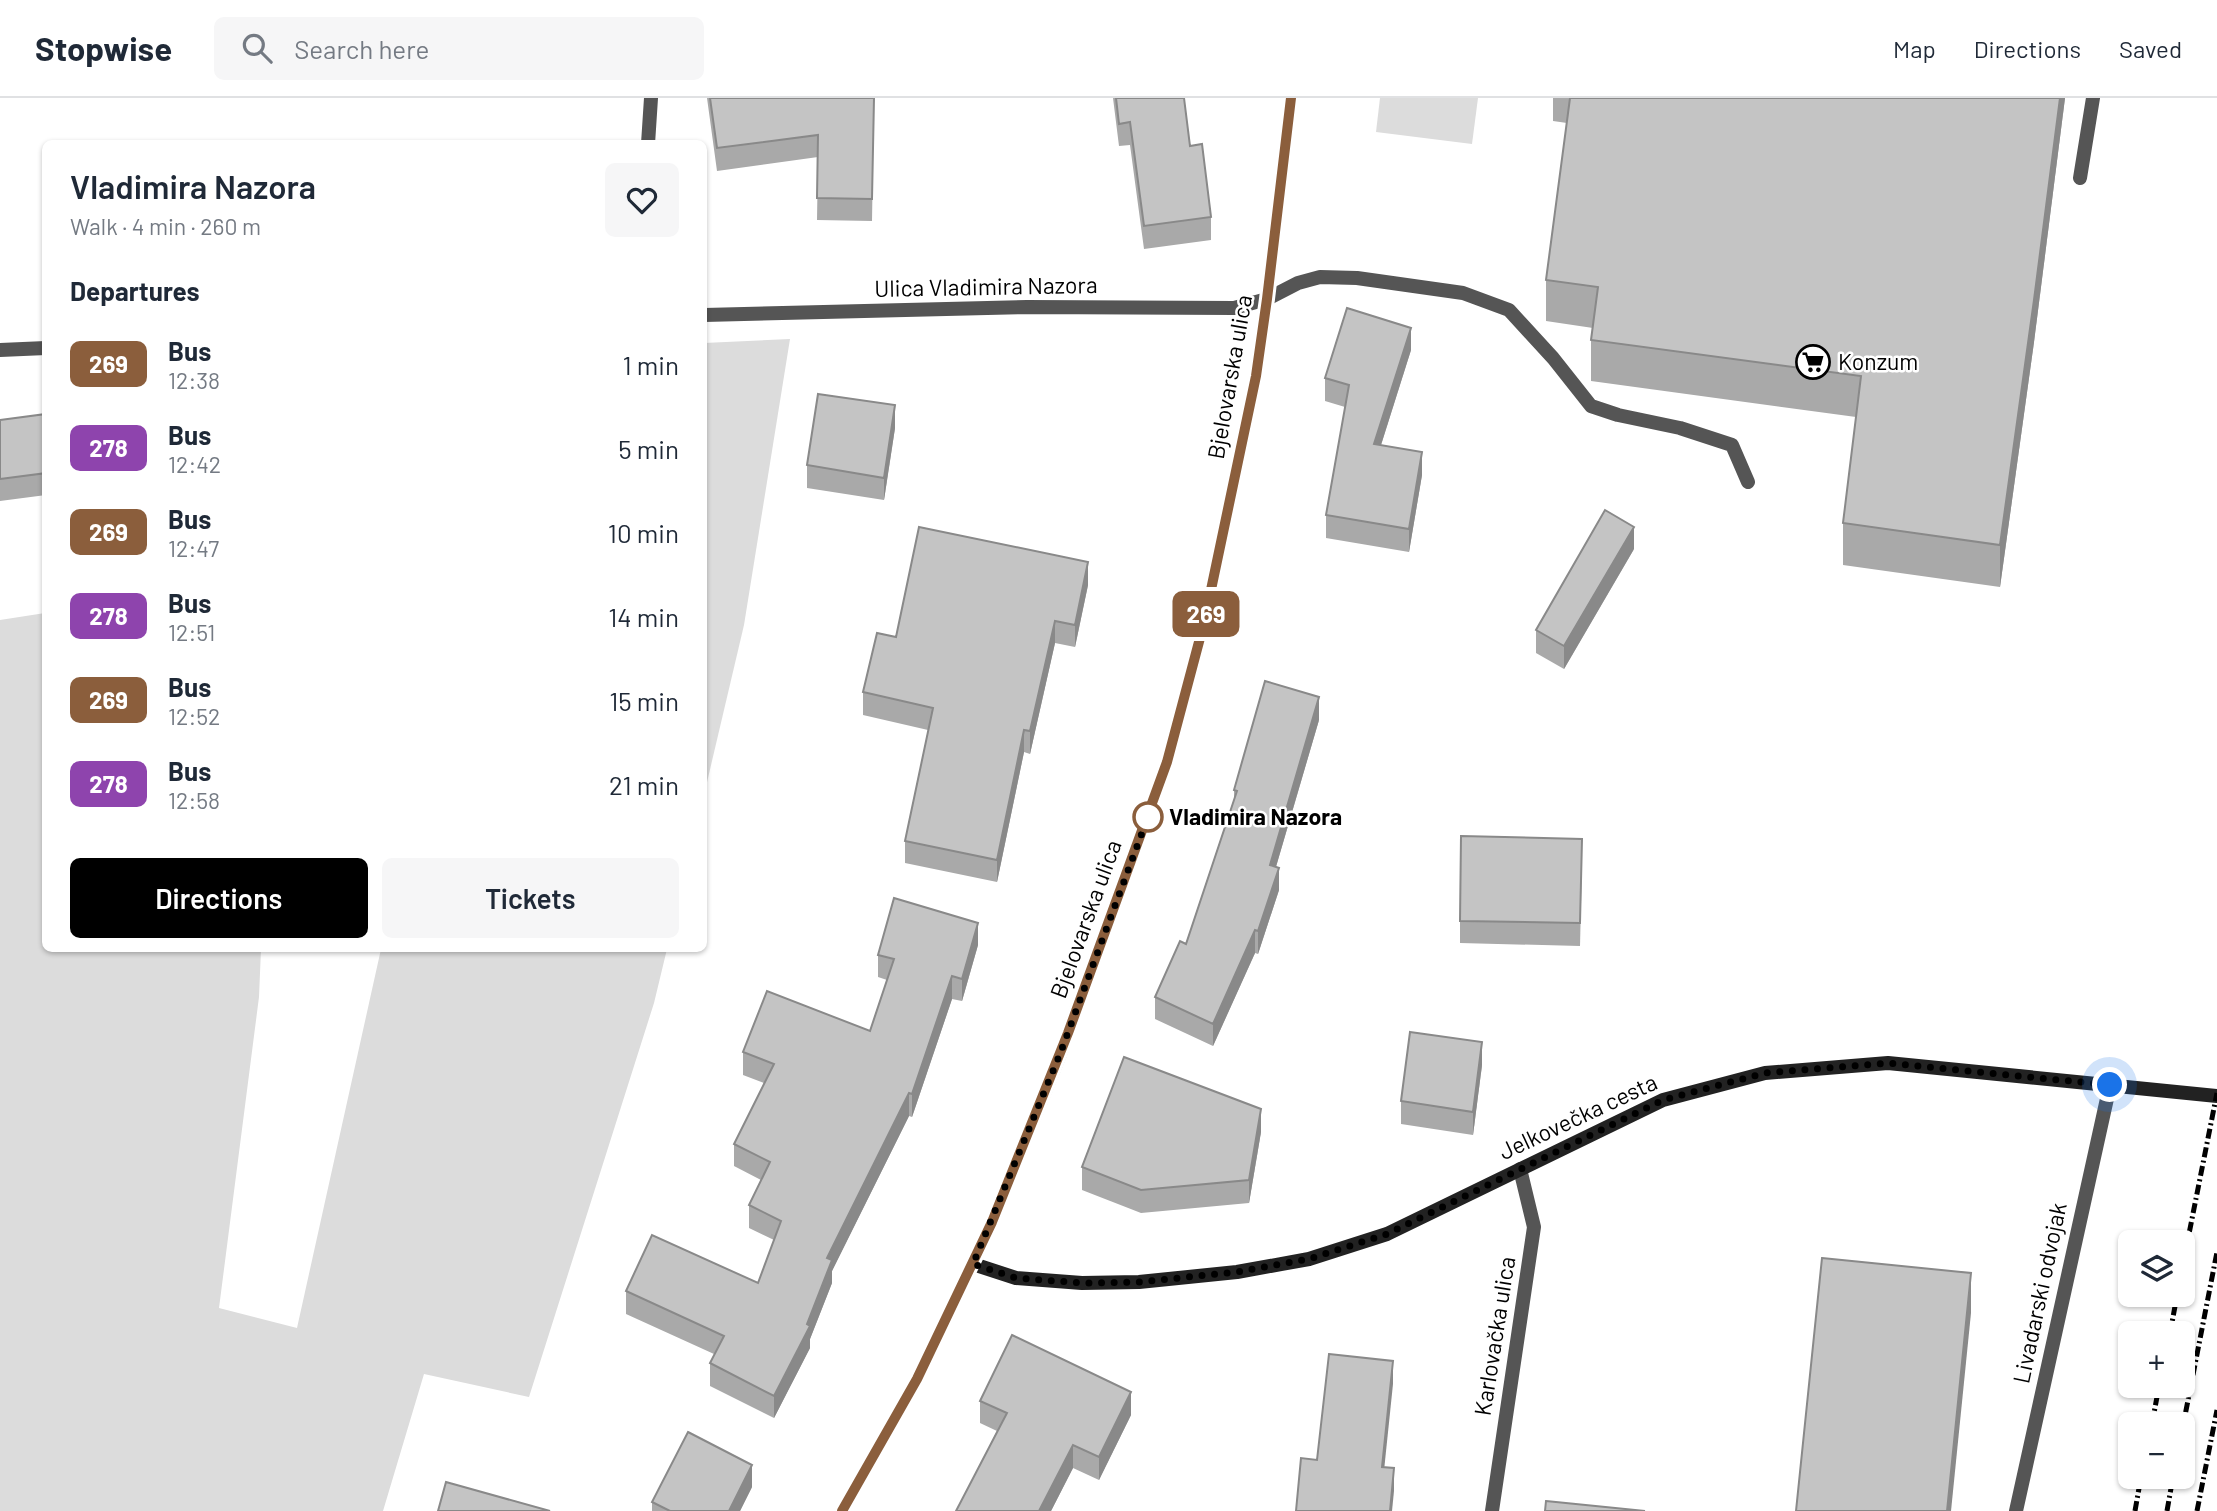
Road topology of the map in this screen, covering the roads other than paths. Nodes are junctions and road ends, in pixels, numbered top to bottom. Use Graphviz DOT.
graph roads {
  1 [pos="651,98"];
  2 [pos="1291,98"];
  3 [pos="2093,98"];
  4 [pos="648,140"];
  5 [pos="2080,178"];
  6 [pos="1267,299"];
  7 [pos="707,315"];
  8 [pos="42,348"];
  9 [pos="0,350"];
  10 [pos="1748,482"];
  11 [pos="2110,1085"];
  12 [pos="2217,1096"];
  13 [pos="1520,1169"];
  14 [pos="973,1264"];
  15 [pos="842,1511"];
  16 [pos="1492,1511"];
  17 [pos="2016,1511"];
  1 -- 4 [label="street"];
  2 -- 6 [label="main road, Bjelovarska ulica"];
  3 -- 5 [label="street"];
  6 -- 7 [label="street, Ulica Vladimira Nazora"];
  6 -- 10 [label="street, Ulica Vladimira Nazora"];
  6 -- 14 [label="main road, Bjelovarska ulica"];
  8 -- 9 [label="street"];
  11 -- 12 [label="main road, Jelkovečka cesta"];
  11 -- 13 [label="main road, Jelkovečka cesta"];
  11 -- 17 [label="street, Livadarski odvojak"];
  13 -- 14 [label="main road, Jelkovečka cesta"];
  13 -- 16 [label="street, Karlovačka ulica"];
  14 -- 15 [label="main road, Bjelovarska ulica"];
}
